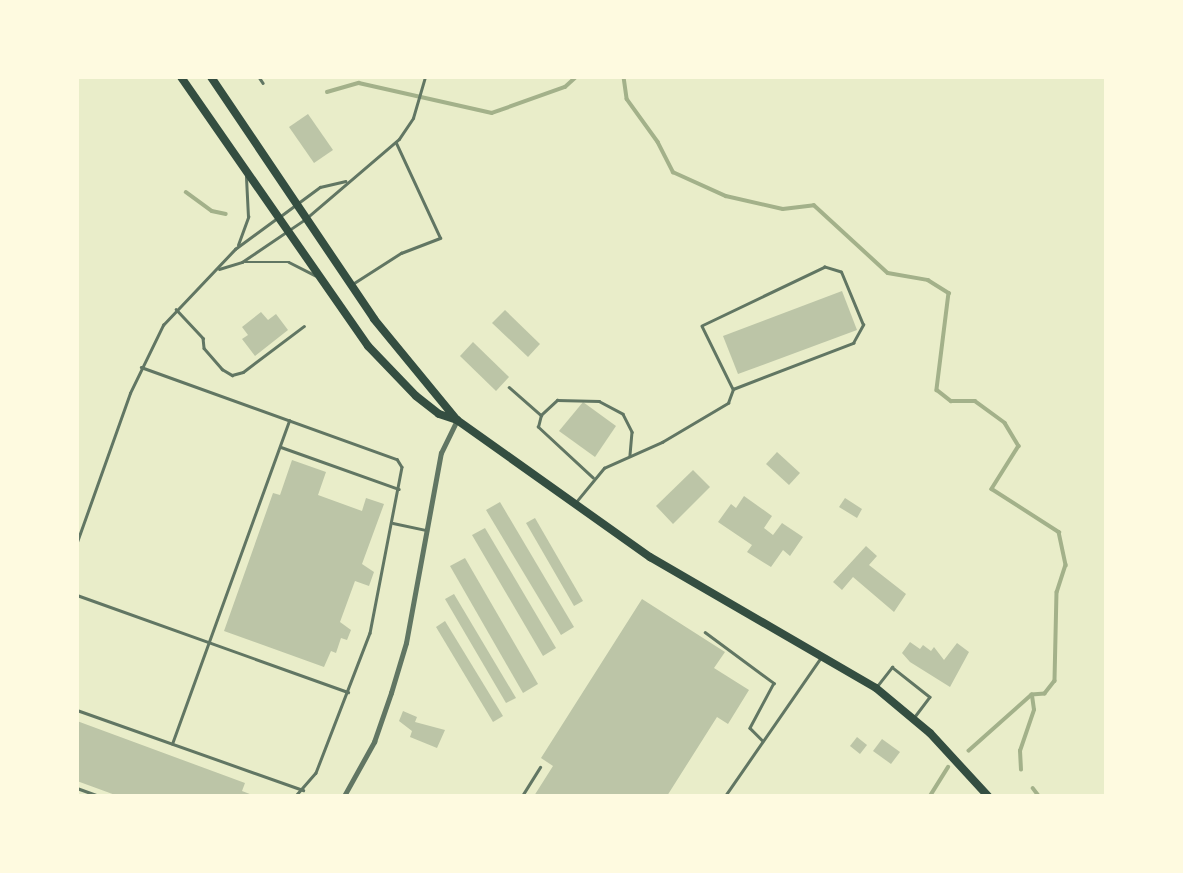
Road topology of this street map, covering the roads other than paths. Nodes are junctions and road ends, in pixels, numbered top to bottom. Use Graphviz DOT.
graph roads {
  1 [pos="181,77"];
  2 [pos="211,77"];
  3 [pos="259,77"];
  4 [pos="425,77"];
  5 [pos="262,83"];
  6 [pos="396,143"];
  7 [pos="245,164"];
  8 [pos="345,181"];
  9 [pos="297,204"];
  10 [pos="280,217"];
  11 [pos="306,218"];
  12 [pos="289,231"];
  13 [pos="235,249"];
  14 [pos="242,262"];
  15 [pos="216,270"];
  16 [pos="325,283"];
  17 [pos="352,285"];
  18 [pos="176,309"];
  19 [pos="304,326"];
  20 [pos="141,367"];
  21 [pos="509,387"];
  22 [pos="733,389"];
  23 [pos="541,415"];
  24 [pos="457,420"];
  25 [pos="289,421"];
  26 [pos="279,446"];
  27 [pos="630,456"];
  28 [pos="593,478"];
  29 [pos="400,489"];
  30 [pos="574,505"];
  31 [pos="393,523"];
  32 [pos="427,530"];
  33 [pos="77,542"];
  34 [pos="77,595"];
  35 [pos="705,632"];
  36 [pos="209,643"];
  37 [pos="822,656"];
  38 [pos="876,688"];
  39 [pos="348,692"];
  40 [pos="77,710"];
  41 [pos="914,718"];
  42 [pos="763,741"];
  43 [pos="172,744"];
  44 [pos="540,767"];
  45 [pos="77,788"];
  46 [pos="303,790"];
  47 [pos="100,796"];
  48 [pos="296,796"];
  49 [pos="344,796"];
  50 [pos="522,796"];
  51 [pos="725,796"];
  52 [pos="988,796"];
  1 -- 7 [label="main road"];
  2 -- 9 [label="main road"];
  3 -- 5 [label="lane"];
  4 -- 6 [label="lane"];
  6 -- 8 [label="lane"];
  6 -- 17 [label="lane"];
  7 -- 10 [label="main road"];
  7 -- 13 [label="lane"];
  8 -- 9 [label="lane"];
  8 -- 11 [label="lane"];
  9 -- 10 [label="lane"];
  9 -- 11 [label="main road"];
  10 -- 12 [label="main road"];
  10 -- 13 [label="lane"];
  11 -- 12 [label="lane"];
  11 -- 17 [label="main road"];
  12 -- 14 [label="lane"];
  12 -- 16 [label="main road"];
  13 -- 15 [label="lane"];
  14 -- 15 [label="lane"];
  14 -- 16 [label="lane"];
  15 -- 18 [label="lane"];
  16 -- 24 [label="main road"];
  17 -- 24 [label="main road"];
  18 -- 19 [label="lane"];
  18 -- 20 [label="lane"];
  20 -- 25 [label="lane"];
  20 -- 33 [label="lane"];
  21 -- 23 [label="lane"];
  22 -- 22 [label="lane"];
  22 -- 27 [label="lane"];
  23 -- 27 [label="lane"];
  23 -- 28 [label="lane"];
  24 -- 30 [label="main road"];
  24 -- 32 [label="street"];
  25 -- 26 [label="lane"];
  25 -- 29 [label="lane"];
  26 -- 29 [label="lane"];
  26 -- 36 [label="lane"];
  27 -- 28 [label="lane"];
  28 -- 30 [label="lane"];
  29 -- 31 [label="lane"];
  30 -- 37 [label="main road"];
  31 -- 32 [label="lane"];
  31 -- 39 [label="lane"];
  32 -- 49 [label="street"];
  34 -- 36 [label="lane"];
  35 -- 42 [label="lane"];
  36 -- 39 [label="lane"];
  36 -- 43 [label="lane"];
  37 -- 38 [label="main road"];
  37 -- 42 [label="lane"];
  38 -- 41 [label="main road"];
  38 -- 41 [label="lane"];
  39 -- 46 [label="lane"];
  40 -- 43 [label="lane"];
  41 -- 52 [label="main road"];
  42 -- 51 [label="lane"];
  43 -- 46 [label="lane"];
  44 -- 50 [label="lane"];
  45 -- 47 [label="lane"];
  46 -- 48 [label="lane"];
}
